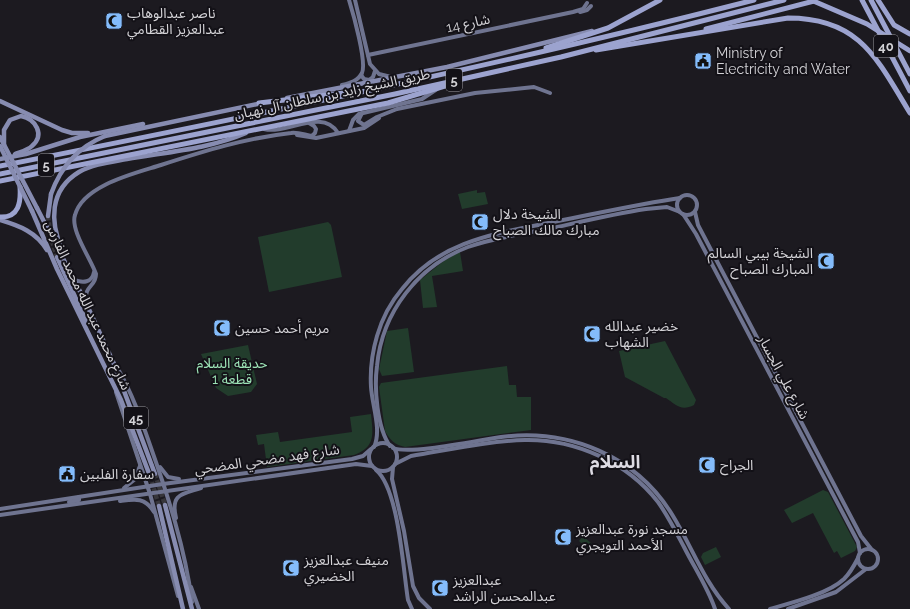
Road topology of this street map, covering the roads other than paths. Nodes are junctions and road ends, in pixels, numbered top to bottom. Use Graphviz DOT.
graph roads {
  1 [pos="349,0"];
  2 [pos="355,0"];
  3 [pos="592,0"];
  4 [pos="745,0"];
  5 [pos="754,0"];
  6 [pos="784,0"];
  7 [pos="811,0"];
  8 [pos="817,0"];
  9 [pos="861,0"];
  10 [pos="872,0"];
  11 [pos="878,0"];
  12 [pos="586,1"];
  13 [pos="659,1"];
  14 [pos="591,6"];
  15 [pos="728,7"];
  16 [pos="573,12"];
  17 [pos="608,28"];
  18 [pos="910,34"];
  19 [pos="680,36"];
  20 [pos="583,51"];
  21 [pos="910,51"];
  22 [pos="368,55"];
  23 [pos="514,59"];
  24 [pos="375,71"];
  25 [pos="910,74"];
  26 [pos="361,75"];
  27 [pos="405,76"];
  28 [pos="471,77"];
  29 [pos="437,90"];
  30 [pos="910,91"];
  31 [pos="317,92"];
  32 [pos="359,93"];
  33 [pos="550,93"];
  34 [pos="0,101"];
  35 [pos="259,103"];
  36 [pos="362,113"];
  37 [pos="910,113"];
  38 [pos="386,114"];
  39 [pos="309,123"];
  40 [pos="264,128"];
  41 [pos="250,131"];
  42 [pos="349,131"];
  43 [pos="106,133"];
  44 [pos="338,133"];
  45 [pos="285,134"];
  46 [pos="2,135"];
  47 [pos="2,146"];
  48 [pos="0,159"];
  49 [pos="0,166"];
  50 [pos="0,174"];
  51 [pos="0,180"];
  52 [pos="20,187"];
  53 [pos="680,198"];
  54 [pos="657,201"];
  55 [pos="657,207"];
  56 [pos="34,210"];
  57 [pos="695,212"];
  58 [pos="681,213"];
  59 [pos="48,216"];
  60 [pos="0,217"];
  61 [pos="0,220"];
  62 [pos="565,220"];
  63 [pos="560,221"];
  64 [pos="566,225"];
  65 [pos="561,226"];
  66 [pos="709,246"];
  67 [pos="704,248"];
  68 [pos="440,254"];
  69 [pos="55,258"];
  70 [pos="65,262"];
  71 [pos="94,269"];
  72 [pos="428,270"];
  73 [pos="74,280"];
  74 [pos="405,284"];
  75 [pos="86,303"];
  76 [pos="393,313"];
  77 [pos="755,334"];
  78 [pos="751,338"];
  79 [pos="758,338"];
  80 [pos="114,364"];
  81 [pos="116,391"];
  82 [pos="381,419"];
  83 [pos="375,420"];
  84 [pos="521,435"];
  85 [pos="553,436"];
  86 [pos="523,440"];
  87 [pos="392,447"];
  88 [pos="373,448"];
  89 [pos="815,449"];
  90 [pos="810,451"];
  91 [pos="153,454"];
  92 [pos="345,460"];
  93 [pos="821,460"];
  94 [pos="816,462"];
  95 [pos="140,464"];
  96 [pos="345,465"];
  97 [pos="394,465"];
  98 [pos="372,466"];
  99 [pos="376,470"];
  100 [pos="155,474"];
  101 [pos="150,476"];
  102 [pos="218,477"];
  103 [pos="163,484"];
  104 [pos="207,485"];
  105 [pos="148,486"];
  106 [pos="118,491"];
  107 [pos="165,491"];
  108 [pos="150,494"];
  109 [pos="396,495"];
  110 [pos="390,496"];
  111 [pos="660,496"];
  112 [pos="79,497"];
  113 [pos="655,499"];
  114 [pos="663,500"];
  115 [pos="98,501"];
  116 [pos="659,503"];
  117 [pos="165,505"];
  118 [pos="158,506"];
  119 [pos="45,508"];
  120 [pos="0,509"];
  121 [pos="0,515"];
  122 [pos="156,516"];
  123 [pos="177,528"];
  124 [pos="872,550"];
  125 [pos="860,553"];
  126 [pos="858,558"];
  127 [pos="866,569"];
  128 [pos="189,582"];
  129 [pos="809,602"];
  130 [pos="796,607"];
  131 [pos="183,608"];
  132 [pos="192,609"];
  133 [pos="199,609"];
  134 [pos="412,609"];
  135 [pos="430,609"];
  136 [pos="715,609"];
  137 [pos="729,609"];
  138 [pos="770,609"];
  139 [pos="788,609"];
  140 [pos="802,609"];
  141 [pos="806,609"];
  1 -- 26 [label="street"];
  2 -- 22 [label="street"];
  3 -- 14 [label="street"];
  4 -- 15 [label="highway"];
  5 -- 15 [label="highway, طريق الشيخ زايد بن سلطان آل نهيان / 5"];
  6 -- 20 [label="highway, طريق الشيخ زايد بن سلطان آل نهيان / 5"];
  7 -- 21 [label="highway, bridge"];
  8 -- 19 [label="highway"];
  9 -- 30 [label="highway, 40"];
  10 -- 25 [label="highway, 40"];
  11 -- 18 [label="highway"];
  12 -- 14 [label="street"];
  12 -- 16 [label="street, شارع 14"];
  13 -- 17 [label="highway"];
  14 -- 16 [label="street, شارع 14"];
  15 -- 23 [label="highway, طريق الشيخ زايد بن سلطان آل نهيان / 5"];
  16 -- 22 [label="street, شارع 14"];
  17 -- 23 [label="highway"];
  17 -- 27 [label="main road"];
  19 -- 20 [label="highway"];
  19 -- 37 [label="highway"];
  20 -- 28 [label="highway, طريق الشيخ زايد بن سلطان آل نهيان / 5"];
  22 -- 24 [label="street"];
  23 -- 32 [label="highway, طريق الشيخ زايد بن سلطان آل نهيان / 5"];
  24 -- 26 [label="street"];
  24 -- 27 [label="street"];
  26 -- 31 [label="street"];
  27 -- 31 [label="main road"];
  28 -- 29 [label="highway, 5"];
  28 -- 50 [label="highway, طريق الشيخ زايد بن سلطان آل نهيان / 5"];
  29 -- 36 [label="street"];
  29 -- 40 [label="highway, 5"];
  31 -- 35 [label="main road"];
  32 -- 35 [label="highway"];
  32 -- 49 [label="highway, طريق الشيخ زايد بن سلطان آل نهيان / 5"];
  33 -- 38 [label="street"];
  34 -- 43 [label="main road"];
  35 -- 43 [label="main road"];
  36 -- 38 [label="street"];
  36 -- 42 [label="street"];
  38 -- 42 [label="street"];
  39 -- 40 [label="street"];
  39 -- 44 [label="street"];
  39 -- 45 [label="street"];
  40 -- 41 [label="highway, 5"];
  41 -- 51 [label="highway"];
  41 -- 70 [label="main road"];
  42 -- 44 [label="street"];
  43 -- 48 [label="main road"];
  43 -- 59 [label="main road, bridge"];
  44 -- 45 [label="street"];
  45 -- 71 [label="street"];
  46 -- 47 [label="main road, bridge"];
  46 -- 48 [label="main road"];
  47 -- 52 [label="main road, bridge"];
  47 -- 56 [label="main road, bridge"];
  52 -- 56 [label="main road, bridge"];
  52 -- 60 [label="highway, bridge"];
  53 -- 54 [label="street"];
  53 -- 57 [label="street"];
  53 -- 58 [label="street"];
  54 -- 55 [label="street"];
  54 -- 62 [label="street"];
  55 -- 58 [label="street"];
  55 -- 64 [label="street"];
  56 -- 69 [label="main road, شارع محمد عبد الله محمد الفارس / 45"];
  56 -- 70 [label="main road, شارع محمد عبد الله محمد الفارس / 45"];
  57 -- 58 [label="street"];
  57 -- 66 [label="street, شارع علي الجسار"];
  58 -- 67 [label="street, شارع علي الجسار"];
  61 -- 69 [label="main road"];
  62 -- 63 [label="street"];
  62 -- 64 [label="street"];
  63 -- 65 [label="street"];
  63 -- 68 [label="street"];
  64 -- 65 [label="street"];
  65 -- 72 [label="street"];
  66 -- 67 [label="street"];
  66 -- 77 [label="street, شارع علي الجسار"];
  67 -- 78 [label="street, شارع علي الجسار"];
  68 -- 72 [label="street"];
  68 -- 74 [label="street"];
  69 -- 81 [label="main road, شارع محمد عبد الله محمد الفارس / 45"];
  70 -- 73 [label="main road, شارع محمد عبد الله محمد الفارس / 45"];
  71 -- 73 [label="street"];
  71 -- 75 [label="street"];
  72 -- 76 [label="street"];
  73 -- 75 [label="main road, شارع محمد عبد الله محمد الفارس / 45"];
  74 -- 76 [label="street"];
  74 -- 83 [label="street"];
  75 -- 80 [label="main road, شارع محمد عبد الله محمد الفارس / 45"];
  76 -- 82 [label="street"];
  77 -- 78 [label="street"];
  77 -- 79 [label="street, شارع علي الجسار"];
  78 -- 79 [label="street"];
  78 -- 90 [label="street, شارع علي الجسار"];
  79 -- 89 [label="street, شارع علي الجسار"];
  80 -- 91 [label="street"];
  80 -- 100 [label="main road, شارع محمد عبد الله محمد الفارس / 45"];
  81 -- 95 [label="street"];
  81 -- 101 [label="main road, شارع محمد عبد الله محمد الفارس / 45"];
  82 -- 83 [label="street"];
  82 -- 87 [label="street"];
  83 -- 88 [label="street"];
  84 -- 85 [label="street"];
  84 -- 86 [label="street"];
  84 -- 87 [label="street"];
  85 -- 86 [label="street"];
  85 -- 111 [label="street"];
  86 -- 97 [label="street"];
  86 -- 113 [label="street"];
  87 -- 88 [label="street"];
  87 -- 97 [label="street"];
  88 -- 92 [label="street, شارع فهد مضحي المضحي"];
  88 -- 98 [label="street"];
  89 -- 90 [label="street"];
  89 -- 93 [label="street, شارع علي الجسار"];
  90 -- 94 [label="street, شارع علي الجسار"];
  91 -- 102 [label="street"];
  91 -- 103 [label="street"];
  92 -- 96 [label="street"];
  92 -- 102 [label="street, شارع فهد مضحي المضحي"];
  93 -- 94 [label="street"];
  93 -- 124 [label="street, شارع علي الجسار"];
  94 -- 125 [label="street, شارع علي الجسار"];
  95 -- 105 [label="street"];
  95 -- 106 [label="street"];
  96 -- 98 [label="street, شارع فهد مضحي المضحي"];
  96 -- 104 [label="street, شارع فهد مضحي المضحي"];
  97 -- 99 [label="street"];
  97 -- 109 [label="street"];
  98 -- 99 [label="street"];
  99 -- 110 [label="street"];
  102 -- 103 [label="street, شارع فهد مضحي المضحي"];
  103 -- 105 [label="street, شارع فهد مضحي المضحي"];
  103 -- 107 [label="street"];
  104 -- 107 [label="street, شارع فهد مضحي المضحي"];
  104 -- 123 [label="street"];
  105 -- 106 [label="street, شارع فهد مضحي المضحي"];
  105 -- 108 [label="street"];
  106 -- 112 [label="street, شارع فهد مضحي المضحي"];
  107 -- 108 [label="street, شارع فهد مضحي المضحي"];
  107 -- 123 [label="street"];
  108 -- 115 [label="street, شارع فهد مضحي المضحي"];
  108 -- 122 [label="street"];
  109 -- 110 [label="street"];
  109 -- 135 [label="street"];
  110 -- 134 [label="street"];
  111 -- 113 [label="street"];
  111 -- 114 [label="street"];
  112 -- 119 [label="street"];
  112 -- 120 [label="street"];
  113 -- 116 [label="street"];
  114 -- 116 [label="street"];
  114 -- 137 [label="street"];
  115 -- 119 [label="street"];
  115 -- 122 [label="street"];
  116 -- 136 [label="street"];
  117 -- 132 [label="main road"];
  118 -- 131 [label="main road"];
  119 -- 121 [label="street"];
  122 -- 131 [label="street"];
  123 -- 128 [label="street"];
  124 -- 125 [label="street"];
  124 -- 127 [label="street"];
  125 -- 126 [label="street"];
  126 -- 127 [label="street"];
  126 -- 138 [label="street"];
  127 -- 129 [label="street"];
  128 -- 132 [label="street"];
  128 -- 133 [label="street"];
  129 -- 130 [label="street"];
  129 -- 141 [label="street"];
  130 -- 139 [label="street"];
  130 -- 140 [label="street"];
}
